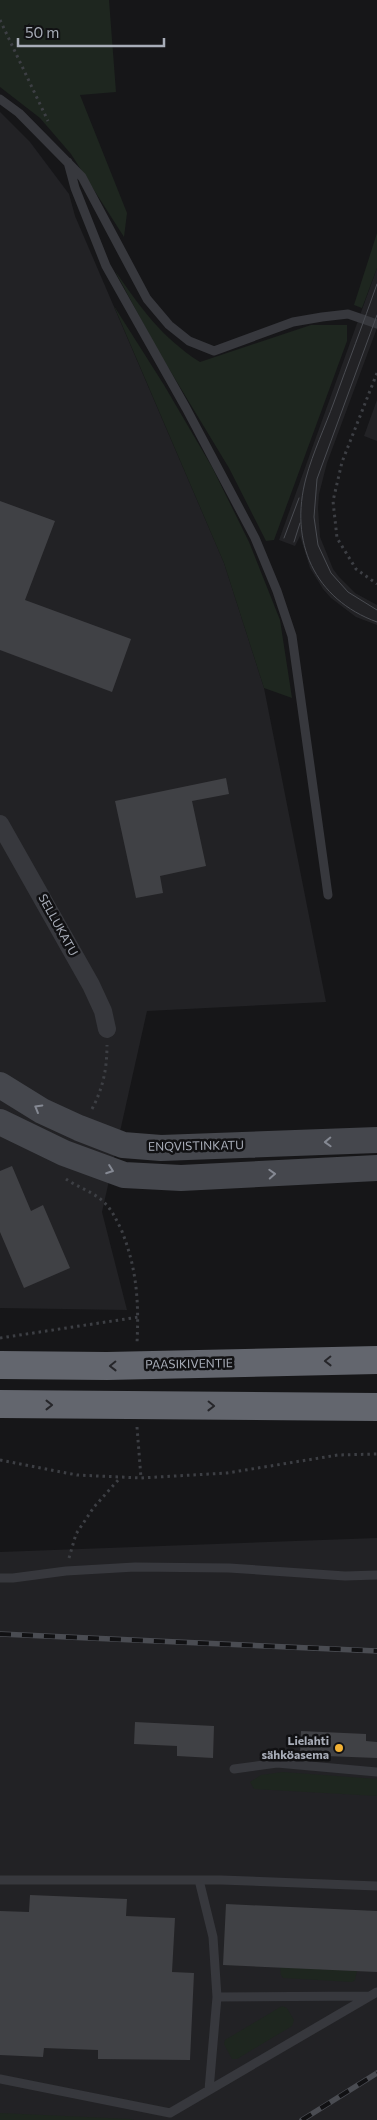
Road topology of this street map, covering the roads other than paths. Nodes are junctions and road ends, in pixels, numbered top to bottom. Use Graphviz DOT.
graph roads {
  1 [pos="0,98"];
  2 [pos="68,162"];
  3 [pos="377,324"];
  4 [pos="0,824"];
  5 [pos="328,895"];
  6 [pos="107,1029"];
  7 [pos="0,1085"];
  8 [pos="0,1122"];
  9 [pos="377,1140"];
  10 [pos="377,1168"];
  11 [pos="377,1360"];
  12 [pos="0,1365"];
  13 [pos="0,1404"];
  14 [pos="377,1407"];
  15 [pos="377,1575"];
  16 [pos="0,1578"];
  17 [pos="234,1769"];
  18 [pos="377,1772"];
  19 [pos="0,1880"];
  20 [pos="199,1880"];
  21 [pos="377,1886"];
  22 [pos="374,1994"];
  23 [pos="217,1997"];
  24 [pos="0,2079"];
  25 [pos="210,2090"];
  26 [pos="171,2117"];
  1 -- 2 [label="lane"];
  2 -- 3 [label="lane"];
  2 -- 5 [label="lane"];
  4 -- 6 [label="street, SELLUKATU"];
  9 -- 7 [label="main road, ENQVISTINKATU, one-way"];
  8 -- 10 [label="main road, one-way"];
  11 -- 12 [label="highway, PAASIKIVENTIE, one-way"];
  13 -- 14 [label="highway, one-way"];
  15 -- 16 [label="lane"];
  17 -- 18 [label="lane"];
  19 -- 20 [label="lane"];
  20 -- 21 [label="lane"];
  20 -- 23 [label="lane"];
  22 -- 23 [label="lane"];
  22 -- 25 [label="lane"];
  23 -- 25 [label="lane"];
  24 -- 26 [label="lane"];
  25 -- 26 [label="lane"];
}
